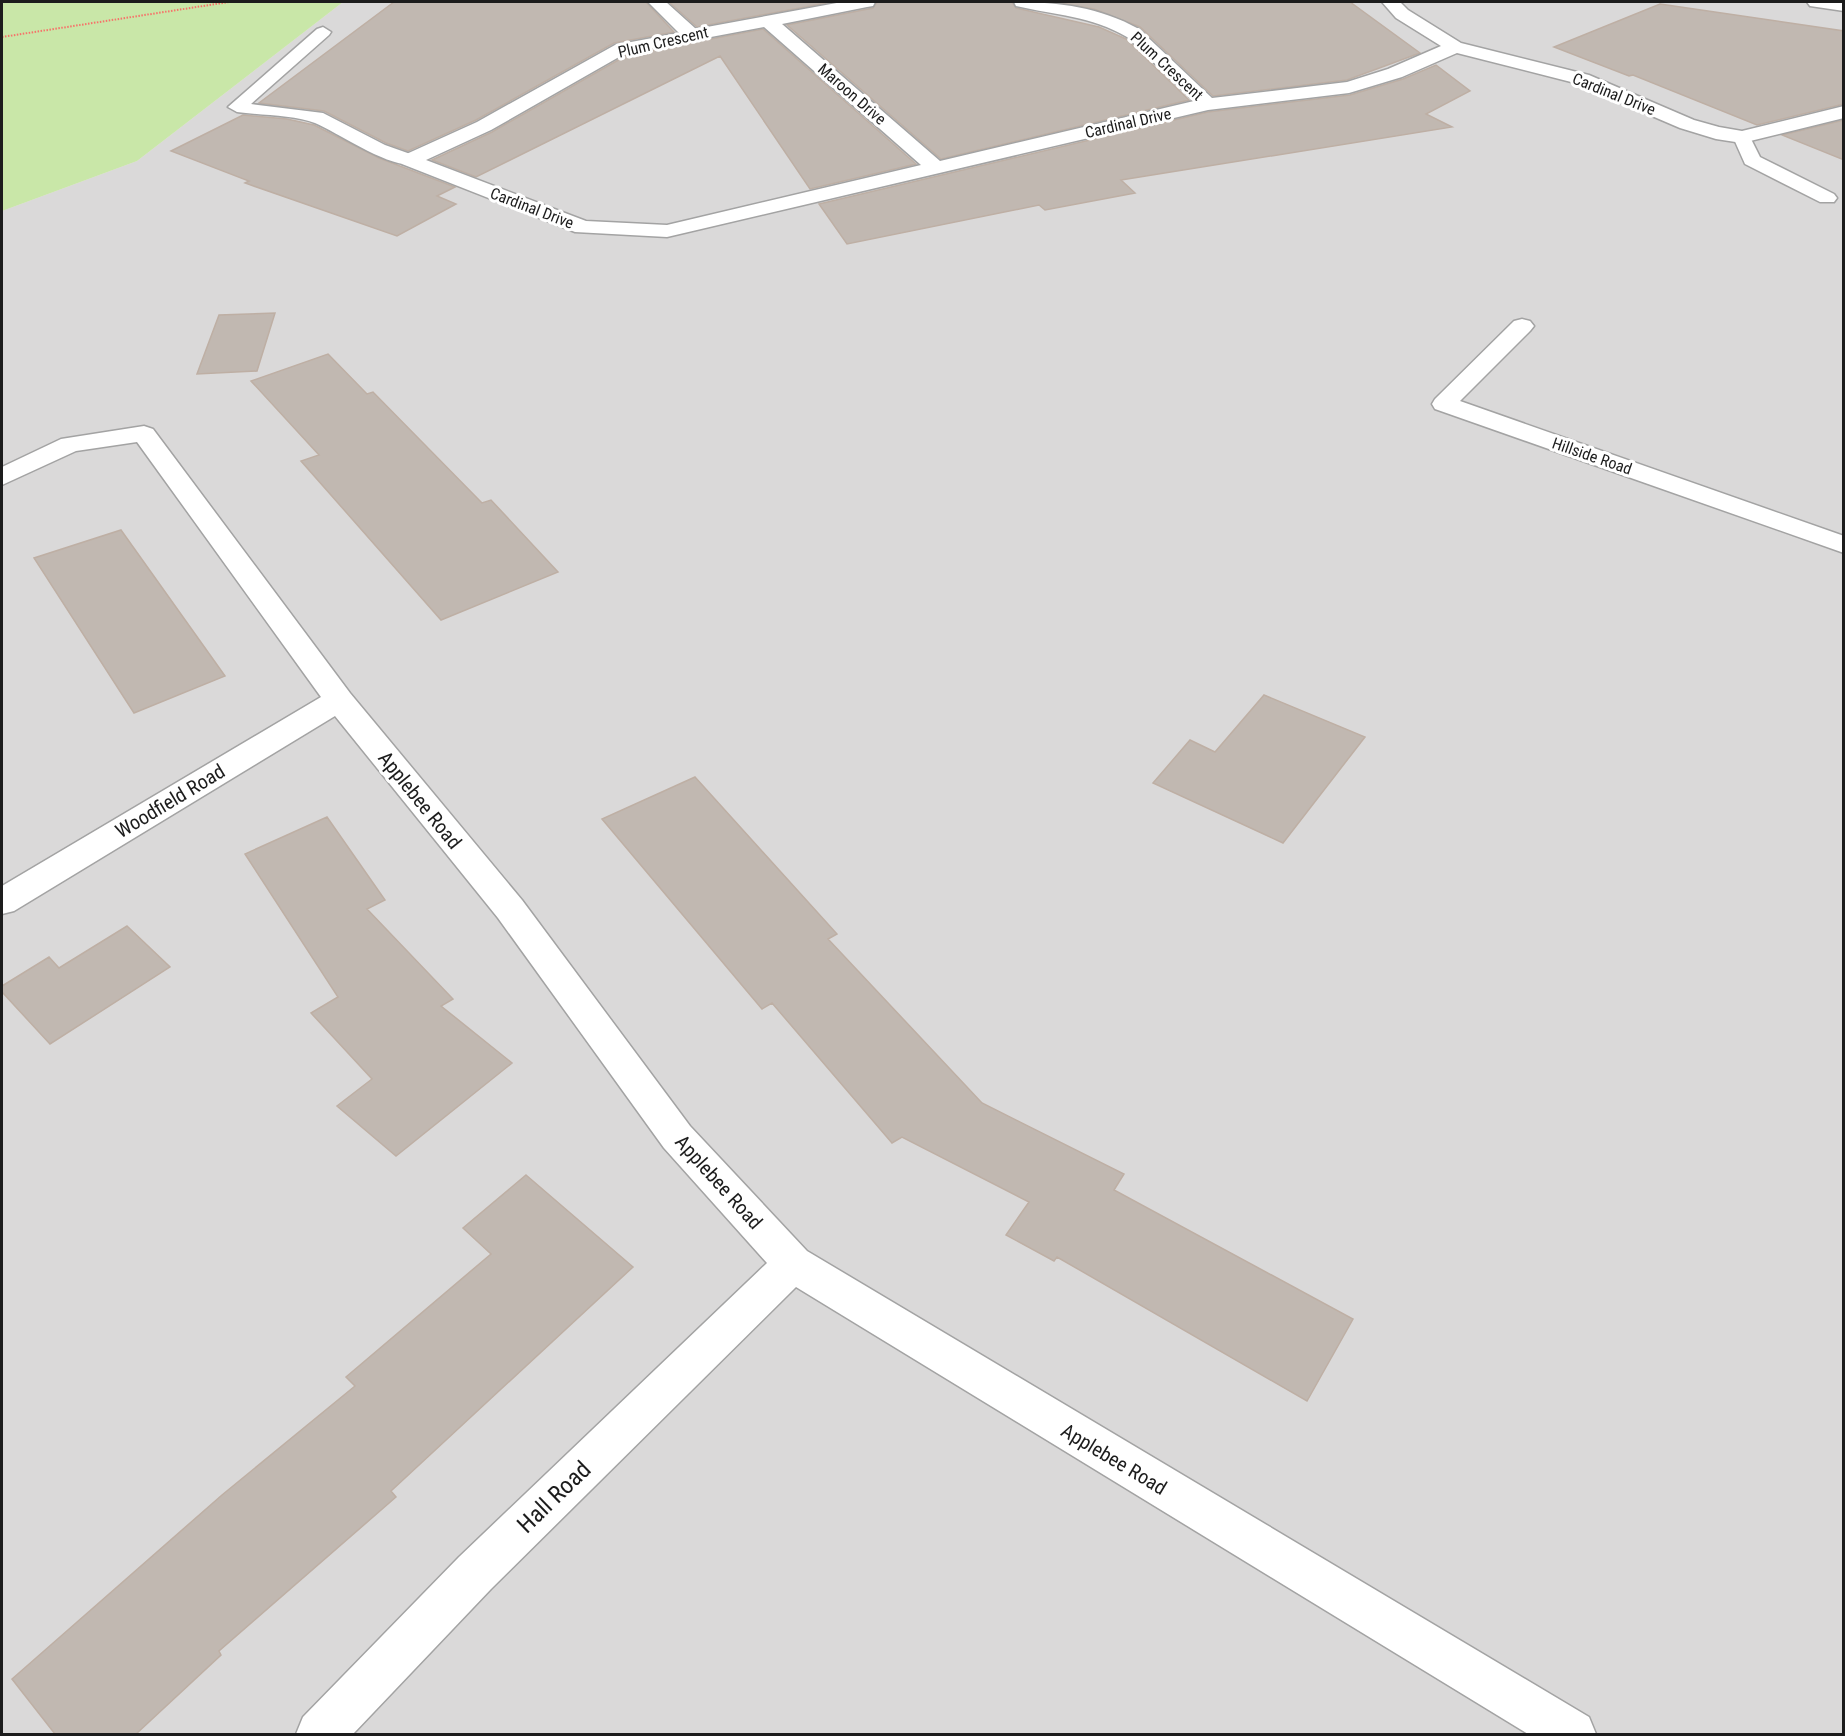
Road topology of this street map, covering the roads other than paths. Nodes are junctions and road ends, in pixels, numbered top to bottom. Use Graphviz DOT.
graph roads {
  1 [pos="656,2"];
  2 [pos="867,2"];
  3 [pos="1022,2"];
  4 [pos="1392,2"];
  5 [pos="1816,2"];
  6 [pos="1844,6"];
  7 [pos="768,21"];
  8 [pos="323,32"];
  9 [pos="691,34"];
  10 [pos="1455,47"];
  11 [pos="1208,104"];
  12 [pos="1844,112"];
  13 [pos="1742,137"];
  14 [pos="410,160"];
  15 [pos="935,167"];
  16 [pos="1827,198"];
  17 [pos="1522,326"];
  18 [pos="2,477"];
  19 [pos="1844,545"];
  20 [pos="339,700"];
  21 [pos="2,902"];
  22 [pos="793,1264"];
  23 [pos="320,1734"];
  24 [pos="1572,1734"];
  1 -- 9 [label="street"];
  2 -- 7 [label="street, Plum Crescent"];
  3 -- 11 [label="street, Plum Crescent"];
  4 -- 10 [label="street"];
  5 -- 6 [label="street"];
  7 -- 9 [label="street, Plum Crescent"];
  7 -- 15 [label="street, Maroon Drive"];
  8 -- 14 [label="lane"];
  9 -- 14 [label="street, Plum Crescent"];
  10 -- 11 [label="street, Cardinal Drive"];
  10 -- 13 [label="street, Cardinal Drive"];
  11 -- 15 [label="street, Cardinal Drive"];
  12 -- 13 [label="street, Cardinal Drive"];
  13 -- 16 [label="lane"];
  14 -- 15 [label="street, Cardinal Drive"];
  17 -- 19 [label="street, Hillside Road"];
  18 -- 20 [label="street, Applebee Road"];
  20 -- 21 [label="street, Woodfield Road"];
  20 -- 22 [label="street, Applebee Road"];
  22 -- 23 [label="street, Hall Road"];
  22 -- 24 [label="street, Applebee Road"];
}
